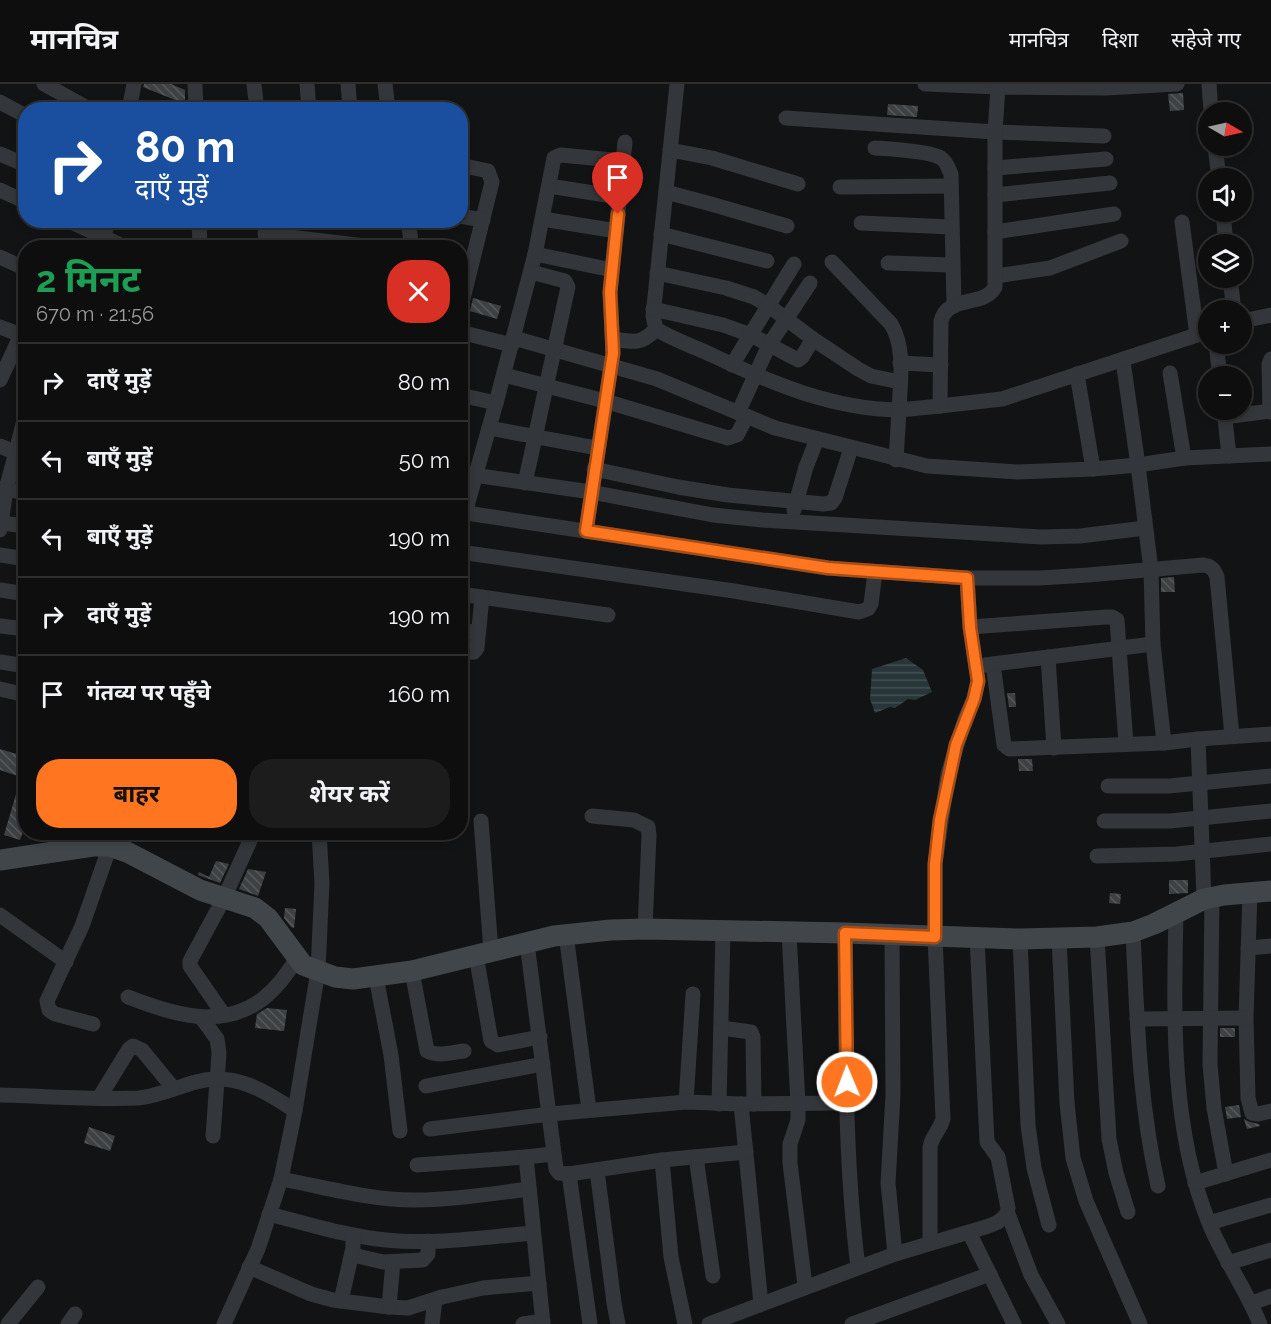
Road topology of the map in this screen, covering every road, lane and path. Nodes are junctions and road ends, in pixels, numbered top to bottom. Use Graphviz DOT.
graph roads {
  1 [pos="44,84"];
  2 [pos="134,84"];
  3 [pos="254,84"];
  4 [pos="307,84"];
  5 [pos="348,84"];
  6 [pos="385,84"];
  7 [pos="677,84"];
  8 [pos="925,84"];
  9 [pos="1177,84"];
  10 [pos="1209,84"];
  11 [pos="193,85"];
  12 [pos="998,86"];
  13 [pos="0,102"];
  14 [pos="77,102"];
  15 [pos="131,102"];
  16 [pos="195,102"];
  17 [pos="256,102"];
  18 [pos="308,102"];
  19 [pos="349,102"];
  20 [pos="387,102"];
  21 [pos="1210,102"];
  22 [pos="18,112"];
  23 [pos="786,118"];
  24 [pos="995,132"];
  25 [pos="1104,136"];
  26 [pos="625,142"];
  27 [pos="874,148"];
  28 [pos="670,150"];
  29 [pos="0,154"];
  30 [pos="1106,159"];
  31 [pos="623,161"];
  32 [pos="18,162"];
  33 [pos="468,166"];
  34 [pos="995,168"];
  35 [pos="1110,183"];
  36 [pos="798,184"];
  37 [pos="549,186"];
  38 [pos="951,186"];
  39 [pos="840,187"];
  40 [pos="0,190"];
  41 [pos="666,192"];
  42 [pos="995,195"];
  43 [pos="619,197"];
  44 [pos="18,198"];
  45 [pos="1114,214"];
  46 [pos="468,217"];
  47 [pos="543,219"];
  48 [pos="483,220"];
  49 [pos="1182,222"];
  50 [pos="861,223"];
  51 [pos="787,226"];
  52 [pos="951,226"];
  53 [pos="79,228"];
  54 [pos="616,231"];
  55 [pos="995,232"];
  56 [pos="265,234"];
  57 [pos="661,234"];
  58 [pos="97,240"];
  59 [pos="315,240"];
  60 [pos="1121,241"];
  61 [pos="535,254"];
  62 [pos="0,257"];
  63 [pos="767,261"];
  64 [pos="832,262"];
  65 [pos="888,263"];
  66 [pos="794,264"];
  67 [pos="18,265"];
  68 [pos="952,265"];
  69 [pos="612,270"];
  70 [pos="531,272"];
  71 [pos="657,273"];
  72 [pos="996,276"];
  73 [pos="468,279"];
  74 [pos="810,283"];
  75 [pos="769,306"];
  76 [pos="954,306"];
  77 [pos="1198,307"];
  78 [pos="653,309"];
  79 [pos="1271,315"];
  80 [pos="785,318"];
  81 [pos="1252,319"];
  82 [pos="0,327"];
  83 [pos="656,329"];
  84 [pos="18,334"];
  85 [pos="468,334"];
  86 [pos="751,335"];
  87 [pos="1198,335"];
  88 [pos="613,339"];
  89 [pos="813,339"];
  90 [pos="513,342"];
  91 [pos="769,345"];
  92 [pos="18,346"];
  93 [pos="556,350"];
  94 [pos="1271,360"];
  95 [pos="1123,361"];
  96 [pos="900,363"];
  97 [pos="732,365"];
  98 [pos="941,365"];
  99 [pos="611,366"];
  100 [pos="1170,373"];
  101 [pos="754,374"];
  102 [pos="1077,374"];
  103 [pos="504,375"];
  104 [pos="0,380"];
  105 [pos="900,382"];
  106 [pos="547,386"];
  107 [pos="468,397"];
  108 [pos="605,401"];
  109 [pos="496,403"];
  110 [pos="940,406"];
  111 [pos="899,410"];
  112 [pos="1271,411"];
  113 [pos="1252,412"];
  114 [pos="743,414"];
  115 [pos="1225,420"];
  116 [pos="489,428"];
  117 [pos="536,437"];
  118 [pos="817,439"];
  119 [pos="0,446"];
  120 [pos="597,448"];
  121 [pos="850,448"];
  122 [pos="18,454"];
  123 [pos="1271,454"];
  124 [pos="1229,456"];
  125 [pos="1184,458"];
  126 [pos="896,460"];
  127 [pos="18,461"];
  128 [pos="1138,465"];
  129 [pos="594,469"];
  130 [pos="1094,470"];
  131 [pos="468,475"];
  132 [pos="525,483"];
  133 [pos="3,489"];
  134 [pos="18,492"];
  135 [pos="591,492"];
  136 [pos="796,502"];
  137 [pos="468,514"];
  138 [pos="790,522"];
  139 [pos="1,523"];
  140 [pos="18,525"];
  141 [pos="1145,528"];
  142 [pos="0,530"];
  143 [pos="586,531"];
  144 [pos="468,553"];
  145 [pos="0,555"];
  146 [pos="18,558"];
  147 [pos="1150,570"];
  148 [pos="875,572"];
  149 [pos="967,578"];
  150 [pos="0,590"];
  151 [pos="18,593"];
  152 [pos="468,595"];
  153 [pos="482,597"];
  154 [pos="608,615"];
  155 [pos="0,626"];
  156 [pos="970,627"];
  157 [pos="18,628"];
  158 [pos="468,631"];
  159 [pos="478,632"];
  160 [pos="1153,644"];
  161 [pos="1120,648"];
  162 [pos="468,652"];
  163 [pos="1048,657"];
  164 [pos="0,662"];
  165 [pos="993,664"];
  166 [pos="18,665"];
  167 [pos="976,666"];
  168 [pos="0,689"];
  169 [pos="18,692"];
  170 [pos="1271,734"];
  171 [pos="1232,736"];
  172 [pos="1198,739"];
  173 [pos="1164,742"];
  174 [pos="1126,744"];
  175 [pos="1054,748"];
  176 [pos="1271,776"];
  177 [pos="1201,783"];
  178 [pos="1107,786"];
  179 [pos="1271,811"];
  180 [pos="592,816"];
  181 [pos="1202,818"];
  182 [pos="481,821"];
  183 [pos="1104,821"];
  184 [pos="250,840"];
  185 [pos="320,840"];
  186 [pos="1271,844"];
  187 [pos="110,846"];
  188 [pos="1203,851"];
  189 [pos="1097,856"];
  190 [pos="0,860"];
  191 [pos="1260,892"];
  192 [pos="224,898"];
  193 [pos="1208,898"];
  194 [pos="1176,912"];
  195 [pos="0,915"];
  196 [pos="645,929"];
  197 [pos="723,931"];
  198 [pos="789,932"];
  199 [pos="1132,932"];
  200 [pos="845,933"];
  201 [pos="567,934"];
  202 [pos="892,936"];
  203 [pos="1097,936"];
  204 [pos="935,937"];
  205 [pos="977,938"];
  206 [pos="1059,938"];
  207 [pos="1020,939"];
  208 [pos="527,943"];
  209 [pos="1271,946"];
  210 [pos="1248,948"];
  211 [pos="484,953"];
  212 [pos="66,962"];
  213 [pos="307,966"];
  214 [pos="412,971"];
  215 [pos="376,977"];
  216 [pos="693,994"];
  217 [pos="128,997"];
  218 [pos="224,1015"];
  219 [pos="201,1017"];
  220 [pos="1176,1018"];
  221 [pos="1210,1018"];
  222 [pos="1246,1018"];
  223 [pos="1137,1019"];
  224 [pos="93,1023"];
  225 [pos="721,1028"];
  226 [pos="540,1037"];
  227 [pos="464,1051"];
  228 [pos="543,1064"];
  229 [pos="217,1078"];
  230 [pos="426,1086"];
  231 [pos="174,1089"];
  232 [pos="0,1095"];
  233 [pos="99,1098"];
  234 [pos="686,1102"];
  235 [pos="847,1103"];
  236 [pos="719,1104"];
  237 [pos="748,1104"];
  238 [pos="798,1104"];
  239 [pos="589,1110"];
  240 [pos="295,1111"];
  241 [pos="1271,1111"];
  242 [pos="550,1114"];
  243 [pos="430,1129"];
  244 [pos="400,1131"];
  245 [pos="213,1136"];
  246 [pos="746,1152"];
  247 [pos="554,1154"];
  248 [pos="696,1156"];
  249 [pos="526,1157"];
  250 [pos="662,1160"];
  251 [pos="1271,1160"];
  252 [pos="417,1165"];
  253 [pos="597,1170"];
  254 [pos="569,1174"];
  255 [pos="1226,1174"];
  256 [pos="281,1179"];
  257 [pos="1195,1183"];
  258 [pos="1158,1186"];
  259 [pos="529,1189"];
  260 [pos="1271,1205"];
  261 [pos="1128,1212"];
  262 [pos="269,1214"];
  263 [pos="1008,1214"];
  264 [pos="1209,1223"];
  265 [pos="1049,1224"];
  266 [pos="969,1232"];
  267 [pos="533,1233"];
  268 [pos="353,1236"];
  269 [pos="428,1241"];
  270 [pos="930,1242"];
  271 [pos="1271,1250"];
  272 [pos="352,1252"];
  273 [pos="895,1254"];
  274 [pos="393,1262"];
  275 [pos="1228,1263"];
  276 [pos="249,1267"];
  277 [pos="858,1267"];
  278 [pos="990,1274"];
  279 [pos="713,1276"];
  280 [pos="539,1283"];
  281 [pos="805,1286"];
  282 [pos="38,1287"];
  283 [pos="1271,1296"];
  284 [pos="435,1300"];
  285 [pos="341,1301"];
  286 [pos="1252,1303"];
  287 [pos="761,1304"];
  288 [pos="389,1307"];
  289 [pos="889,1311"];
  290 [pos="543,1323"];
  291 [pos="8,1324"];
  292 [pos="224,1324"];
  293 [pos="432,1324"];
  294 [pos="523,1324"];
  295 [pos="590,1324"];
  296 [pos="618,1324"];
  297 [pos="685,1324"];
  298 [pos="709,1324"];
  299 [pos="853,1324"];
  300 [pos="897,1324"];
  301 [pos="1014,1324"];
  302 [pos="1058,1324"];
  303 [pos="1140,1324"];
  304 [pos="1260,1324"];
  1 -- 14 [label="street"];
  2 -- 15 [label="street"];
  3 -- 17 [label="street"];
  4 -- 18 [label="street"];
  5 -- 19 [label="street"];
  6 -- 20 [label="street"];
  7 -- 28 [label="street"];
  8 -- 12 [label="street"];
  9 -- 12 [label="street"];
  10 -- 21 [label="street"];
  11 -- 16 [label="street"];
  12 -- 24 [label="street"];
  13 -- 22 [label="street"];
  23 -- 24 [label="street"];
  24 -- 25 [label="street"];
  24 -- 34 [label="street"];
  26 -- 31 [label="street"];
  27 -- 38 [label="street"];
  28 -- 36 [label="street"];
  28 -- 41 [label="street"];
  29 -- 32 [label="street"];
  30 -- 34 [label="street"];
  31 -- 37 [label="street"];
  31 -- 43 [label="street"];
  33 -- 48 [label="street"];
  34 -- 42 [label="street"];
  35 -- 42 [label="street"];
  37 -- 43 [label="street"];
  37 -- 47 [label="street"];
  38 -- 39 [label="street"];
  38 -- 52 [label="street"];
  40 -- 44 [label="street"];
  41 -- 51 [label="street"];
  41 -- 57 [label="street"];
  42 -- 55 [label="street"];
  43 -- 54 [label="street"];
  45 -- 55 [label="street"];
  46 -- 48 [label="street"];
  47 -- 54 [label="street"];
  47 -- 61 [label="street"];
  48 -- 73 [label="street"];
  49 -- 77 [label="street"];
  50 -- 52 [label="street"];
  52 -- 68 [label="street"];
  53 -- 58 [label="street"];
  54 -- 69 [label="street"];
  55 -- 72 [label="street"];
  56 -- 59 [label="street"];
  57 -- 63 [label="street"];
  57 -- 71 [label="street"];
  60 -- 72 [label="street"];
  61 -- 69 [label="street"];
  61 -- 70 [label="street"];
  62 -- 67 [label="street"];
  64 -- 96 [label="street"];
  65 -- 68 [label="street"];
  66 -- 75 [label="street"];
  68 -- 76 [label="street"];
  69 -- 88 [label="street"];
  70 -- 90 [label="street"];
  70 -- 93 [label="street"];
  71 -- 75 [label="street"];
  71 -- 78 [label="street"];
  72 -- 76 [label="street"];
  74 -- 80 [label="street"];
  75 -- 80 [label="street"];
  75 -- 86 [label="street"];
  76 -- 98 [label="street"];
  78 -- 83 [label="street"];
  78 -- 86 [label="street"];
  79 -- 81 [label="street"];
  80 -- 89 [label="street"];
  80 -- 91 [label="street"];
  82 -- 84 [label="street"];
  83 -- 88 [label="street"];
  83 -- 97 [label="street"];
  85 -- 90 [label="street"];
  86 -- 91 [label="street"];
  86 -- 97 [label="street"];
  87 -- 95 [label="street"];
  88 -- 99 [label="street"];
  89 -- 91 [label="street"];
  89 -- 105 [label="street"];
  90 -- 93 [label="street"];
  90 -- 103 [label="street"];
  91 -- 101 [label="street"];
  92 -- 104 [label="street"];
  93 -- 99 [label="street"];
  93 -- 106 [label="street"];
  94 -- 112 [label="street"];
  95 -- 102 [label="street"];
  95 -- 128 [label="street"];
  96 -- 98 [label="street"];
  96 -- 105 [label="street"];
  97 -- 101 [label="street"];
  98 -- 110 [label="street"];
  99 -- 108 [label="street"];
  99 -- 114 [label="street"];
  100 -- 125 [label="street"];
  101 -- 111 [label="street"];
  101 -- 114 [label="street"];
  102 -- 110 [label="street"];
  102 -- 130 [label="street"];
  103 -- 106 [label="street"];
  103 -- 109 [label="street"];
  105 -- 111 [label="street"];
  106 -- 108 [label="street"];
  106 -- 117 [label="street"];
  107 -- 109 [label="street"];
  108 -- 114 [label="street"];
  108 -- 120 [label="street"];
  109 -- 116 [label="street"];
  110 -- 111 [label="street"];
  111 -- 126 [label="street"];
  112 -- 113 [label="street"];
  114 -- 118 [label="street"];
  115 -- 124 [label="street"];
  116 -- 117 [label="street"];
  116 -- 131 [label="street"];
  117 -- 120 [label="street"];
  117 -- 132 [label="street"];
  118 -- 121 [label="street"];
  118 -- 136 [label="street"];
  119 -- 122 [label="street"];
  120 -- 129 [label="street"];
  121 -- 126 [label="street"];
  121 -- 136 [label="street"];
  123 -- 124 [label="street"];
  124 -- 125 [label="street"];
  125 -- 128 [label="street"];
  126 -- 130 [label="street"];
  127 -- 133 [label="street"];
  128 -- 130 [label="street"];
  128 -- 141 [label="street"];
  129 -- 135 [label="street"];
  129 -- 136 [label="street"];
  131 -- 132 [label="street"];
  132 -- 135 [label="street"];
  133 -- 134 [label="street"];
  133 -- 139 [label="street"];
  135 -- 138 [label="street"];
  135 -- 143 [label="street"];
  136 -- 138 [label="street"];
  137 -- 143 [label="street"];
  138 -- 141 [label="street"];
  139 -- 140 [label="street"];
  139 -- 142 [label="street"];
  141 -- 147 [label="street"];
  143 -- 148 [label="street"];
  144 -- 148 [label="street"];
  145 -- 146 [label="street"];
  147 -- 149 [label="street"];
  147 -- 160 [label="street"];
  147 -- 171 [label="street"];
  148 -- 149 [label="street"];
  149 -- 156 [label="street"];
  150 -- 151 [label="street"];
  152 -- 153 [label="street"];
  153 -- 154 [label="street"];
  153 -- 159 [label="street"];
  155 -- 157 [label="street"];
  156 -- 161 [label="street"];
  156 -- 167 [label="street"];
  158 -- 159 [label="street"];
  159 -- 162 [label="street"];
  160 -- 161 [label="street"];
  160 -- 173 [label="street"];
  161 -- 163 [label="street"];
  161 -- 174 [label="street"];
  163 -- 165 [label="street"];
  163 -- 175 [label="street"];
  164 -- 166 [label="street"];
  165 -- 167 [label="street"];
  165 -- 175 [label="street"];
  167 -- 204 [label="street"];
  168 -- 169 [label="street"];
  170 -- 171 [label="street"];
  171 -- 172 [label="street"];
  172 -- 173 [label="street"];
  172 -- 177 [label="street"];
  173 -- 174 [label="street"];
  174 -- 175 [label="street"];
  176 -- 177 [label="street"];
  177 -- 178 [label="street"];
  177 -- 181 [label="street"];
  179 -- 181 [label="street"];
  180 -- 196 [label="street"];
  181 -- 183 [label="street"];
  181 -- 188 [label="street"];
  182 -- 211 [label="street"];
  184 -- 192 [label="street"];
  185 -- 213 [label="street"];
  186 -- 188 [label="street"];
  187 -- 190 [label="street"];
  187 -- 192 [label="street"];
  187 -- 212 [label="street"];
  188 -- 189 [label="street"];
  188 -- 193 [label="street"];
  191 -- 193 [label="street"];
  191 -- 210 [label="street"];
  192 -- 213 [label="street"];
  192 -- 218 [label="street"];
  193 -- 194 [label="street"];
  193 -- 221 [label="street"];
  194 -- 199 [label="street"];
  194 -- 220 [label="street"];
  195 -- 212 [label="street"];
  196 -- 197 [label="street"];
  196 -- 201 [label="street"];
  197 -- 198 [label="street"];
  197 -- 225 [label="street"];
  198 -- 200 [label="street"];
  198 -- 238 [label="street"];
  199 -- 203 [label="street"];
  199 -- 223 [label="street"];
  200 -- 202 [label="street"];
  200 -- 235 [label="street"];
  201 -- 208 [label="street"];
  201 -- 239 [label="street"];
  202 -- 204 [label="street"];
  202 -- 273 [label="street"];
  203 -- 206 [label="street"];
  203 -- 261 [label="street"];
  204 -- 205 [label="street"];
  204 -- 270 [label="street"];
  205 -- 207 [label="street"];
  205 -- 263 [label="street"];
  206 -- 207 [label="street"];
  206 -- 303 [label="street"];
  207 -- 265 [label="street"];
  208 -- 211 [label="street"];
  208 -- 226 [label="street"];
  209 -- 210 [label="street"];
  210 -- 222 [label="street"];
  211 -- 214 [label="street"];
  211 -- 226 [label="street"];
  212 -- 224 [label="street"];
  213 -- 215 [label="street"];
  213 -- 218 [label="street"];
  213 -- 240 [label="street"];
  214 -- 215 [label="street"];
  214 -- 227 [label="street"];
  215 -- 244 [label="street"];
  216 -- 234 [label="street"];
  217 -- 219 [label="street"];
  218 -- 219 [label="street"];
  219 -- 229 [label="street"];
  220 -- 221 [label="street"];
  220 -- 223 [label="street"];
  220 -- 257 [label="street"];
  221 -- 222 [label="street"];
  221 -- 255 [label="street"];
  222 -- 241 [label="street"];
  223 -- 258 [label="street"];
  225 -- 236 [label="street"];
  225 -- 237 [label="street"];
  226 -- 228 [label="street"];
  228 -- 230 [label="street"];
  228 -- 242 [label="street"];
  229 -- 231 [label="street"];
  229 -- 240 [label="street"];
  229 -- 245 [label="street"];
  231 -- 233 [label="street"];
  231 -- 233 [label="street"];
  232 -- 233 [label="street"];
  234 -- 236 [label="street"];
  234 -- 239 [label="street"];
  235 -- 238 [label="street"];
  235 -- 277 [label="street"];
  236 -- 237 [label="street"];
  237 -- 238 [label="street"];
  237 -- 246 [label="street"];
  238 -- 281 [label="street"];
  239 -- 242 [label="street"];
  240 -- 256 [label="street"];
  242 -- 243 [label="street"];
  242 -- 247 [label="street"];
  246 -- 248 [label="street"];
  246 -- 287 [label="street"];
  247 -- 249 [label="street"];
  247 -- 254 [label="street"];
  248 -- 250 [label="street"];
  248 -- 279 [label="street"];
  249 -- 252 [label="street"];
  249 -- 259 [label="street"];
  250 -- 253 [label="street"];
  250 -- 297 [label="street"];
  251 -- 255 [label="street"];
  253 -- 254 [label="street"];
  253 -- 296 [label="street"];
  254 -- 295 [label="street"];
  255 -- 257 [label="street"];
  256 -- 259 [label="street"];
  256 -- 262 [label="street"];
  257 -- 264 [label="street"];
  259 -- 267 [label="street"];
  260 -- 264 [label="street"];
  262 -- 268 [label="street"];
  262 -- 276 [label="street"];
  263 -- 266 [label="street"];
  263 -- 302 [label="street"];
  264 -- 275 [label="street"];
  266 -- 270 [label="street"];
  266 -- 278 [label="street"];
  267 -- 269 [label="street"];
  267 -- 280 [label="street"];
  268 -- 269 [label="street"];
  268 -- 272 [label="street"];
  269 -- 274 [label="street"];
  270 -- 273 [label="street"];
  271 -- 275 [label="street"];
  272 -- 274 [label="street"];
  272 -- 285 [label="street"];
  273 -- 277 [label="street"];
  274 -- 288 [label="street"];
  275 -- 286 [label="street"];
  276 -- 285 [label="street"];
  276 -- 292 [label="street"];
  277 -- 281 [label="street"];
  278 -- 289 [label="street"];
  278 -- 301 [label="street"];
  280 -- 284 [label="street"];
  280 -- 290 [label="street"];
  281 -- 287 [label="street"];
  282 -- 291 [label="street"];
  283 -- 286 [label="street"];
  284 -- 288 [label="street"];
  284 -- 293 [label="street"];
  285 -- 288 [label="street"];
  286 -- 304 [label="street"];
  287 -- 298 [label="street"];
  289 -- 299 [label="street"];
  289 -- 300 [label="street"];
  290 -- 294 [label="street"];
}
